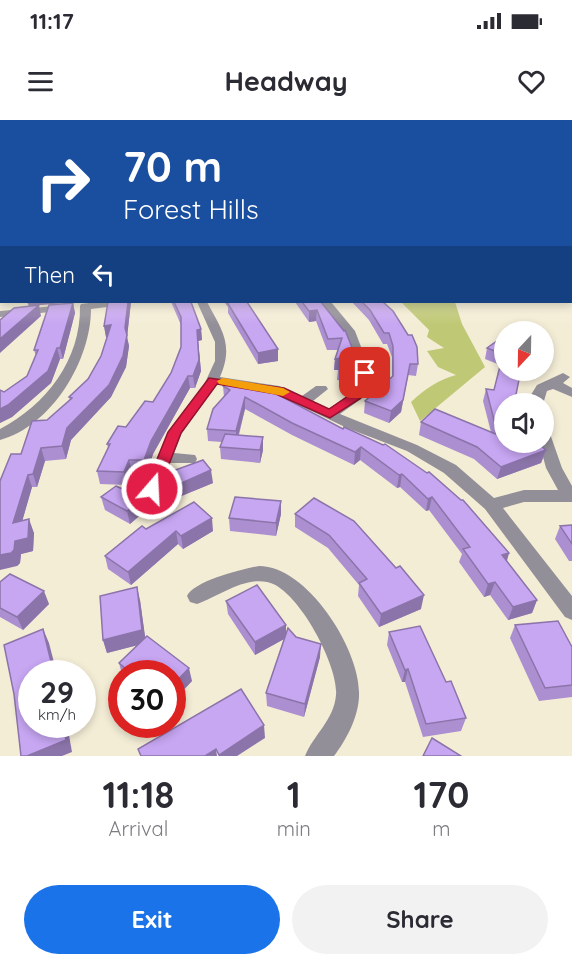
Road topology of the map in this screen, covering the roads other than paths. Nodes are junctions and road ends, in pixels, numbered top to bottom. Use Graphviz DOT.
graph roads {
  1 [pos="114,303"];
  2 [pos="202,303"];
  3 [pos="327,303"];
  4 [pos="85,306"];
  5 [pos="0,314"];
  6 [pos="214,380"];
  7 [pos="321,389"];
  8 [pos="539,393"];
  9 [pos="571,393"];
  10 [pos="304,401"];
  11 [pos="330,415"];
  12 [pos="0,435"];
  13 [pos="550,453"];
  14 [pos="163,458"];
  15 [pos="189,459"];
  16 [pos="152,489"];
  17 [pos="571,496"];
  18 [pos="491,505"];
  19 [pos="197,596"];
  20 [pos="572,611"];
  21 [pos="318,756"];
  1 -- 4 [label="street"];
  2 -- 6 [label="street"];
  3 -- 11 [label="street"];
  4 -- 5 [label="street"];
  4 -- 12 [label="street"];
  6 -- 10 [label="street"];
  6 -- 14 [label="street"];
  7 -- 10 [label="street"];
  8 -- 9 [label="street"];
  10 -- 11 [label="street"];
  11 -- 18 [label="street"];
  13 -- 17 [label="street"];
  14 -- 15 [label="street"];
  14 -- 16 [label="street"];
  17 -- 18 [label="street"];
  18 -- 20 [label="street"];
  19 -- 21 [label="street"];
}
